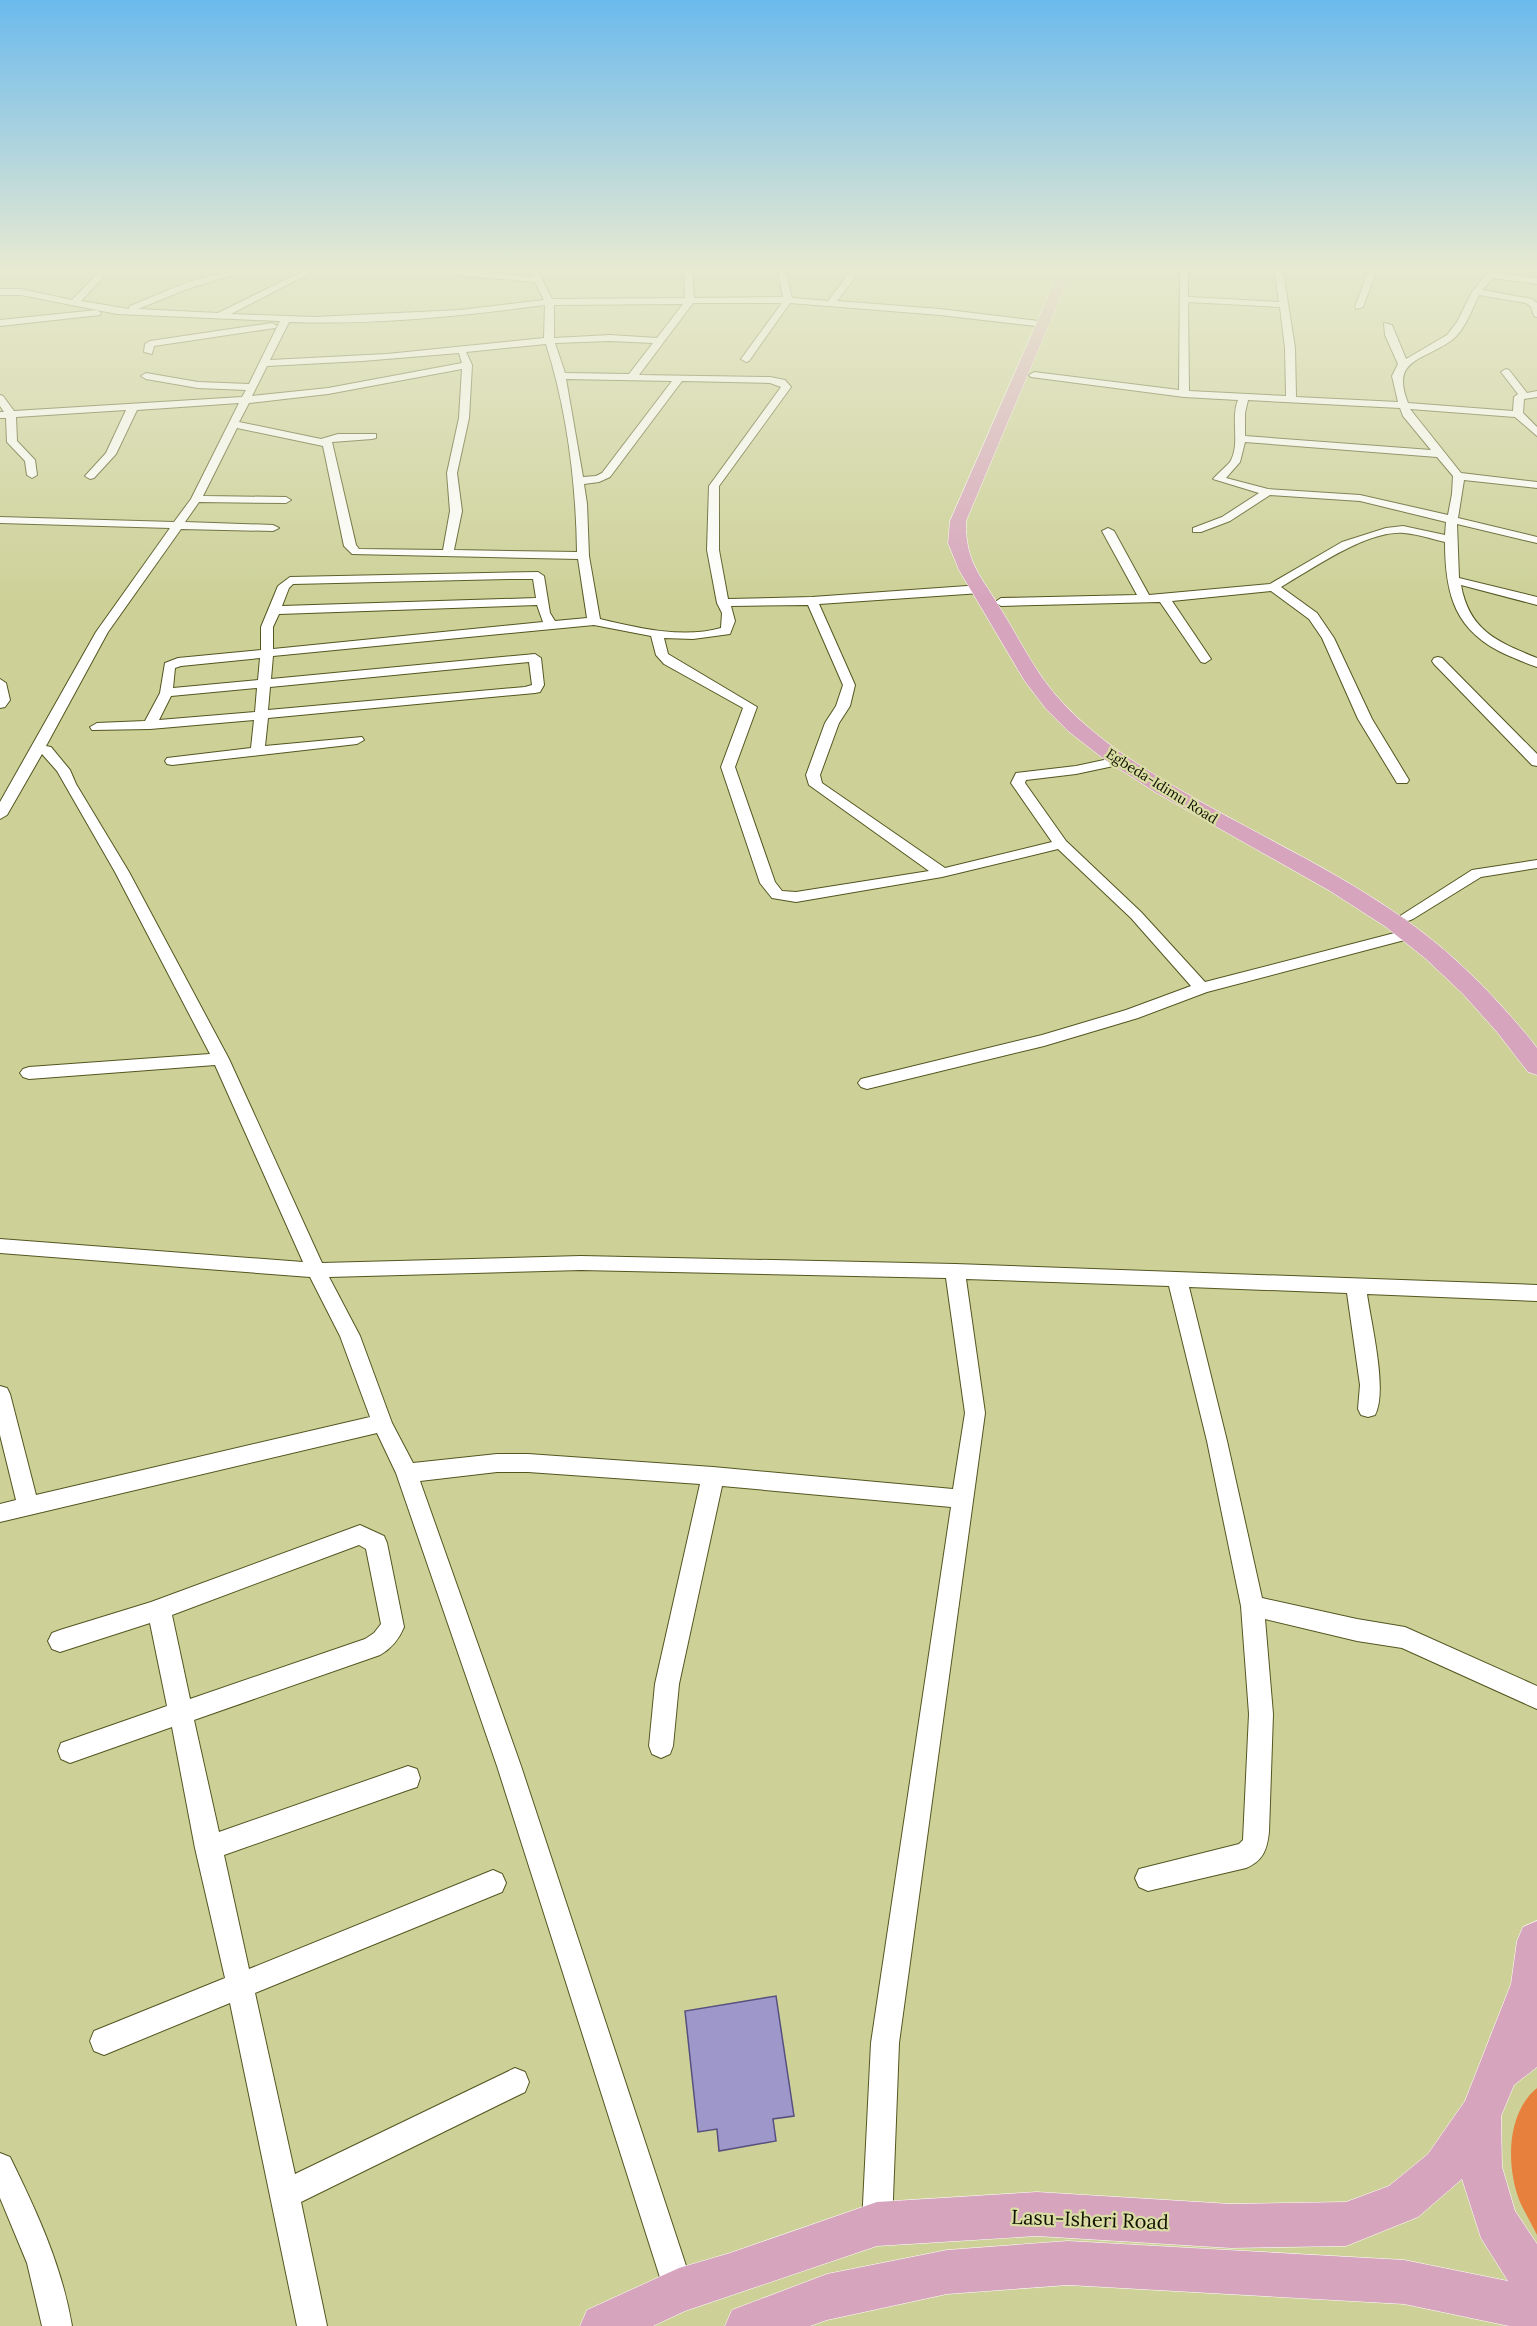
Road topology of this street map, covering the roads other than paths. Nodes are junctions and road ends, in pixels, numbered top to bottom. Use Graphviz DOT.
graph roads {
  1 [pos="172,381"];
  2 [pos="255,381"];
  3 [pos="384,381"];
  4 [pos="466,381"];
  5 [pos="562,381"];
  6 [pos="678,381"];
  7 [pos="773,381"];
  8 [pos="1019,381"];
  9 [pos="1031,381"];
  10 [pos="1078,381"];
  11 [pos="1184,381"];
  12 [pos="1291,381"];
  13 [pos="1398,381"];
  14 [pos="1512,381"];
  15 [pos="252,387"];
  16 [pos="1184,394"];
  17 [pos="1537,394"];
  18 [pos="1524,396"];
  19 [pos="0,398"];
  20 [pos="1244,398"];
  21 [pos="1291,399"];
  22 [pos="246,400"];
  23 [pos="1403,406"];
  24 [pos="133,407"];
  25 [pos="1518,414"];
  26 [pos="5,415"];
  27 [pos="233,424"];
  28 [pos="1537,433"];
  29 [pos="372,436"];
  30 [pos="1240,439"];
  31 [pos="325,441"];
  32 [pos="1441,454"];
  33 [pos="32,475"];
  34 [pos="90,476"];
  35 [pos="1458,476"];
  36 [pos="578,481"];
  37 [pos="1537,485"];
  38 [pos="1268,492"];
  39 [pos="196,499"];
  40 [pos="286,500"];
  41 [pos="0,520"];
  42 [pos="1452,521"];
  43 [pos="178,526"];
  44 [pos="273,528"];
  45 [pos="1197,530"];
  46 [pos="1108,531"];
  47 [pos="1451,540"];
  48 [pos="1537,540"];
  49 [pos="448,553"];
  50 [pos="583,556"];
  51 [pos="1454,580"];
  52 [pos="1272,587"];
  53 [pos="981,590"];
  54 [pos="1145,598"];
  55 [pos="1164,598"];
  56 [pos="542,601"];
  57 [pos="812,601"];
  58 [pos="1537,601"];
  59 [pos="1001,602"];
  60 [pos="723,603"];
  61 [pos="276,610"];
  62 [pos="594,621"];
  63 [pos="551,625"];
  64 [pos="657,634"];
  65 [pos="267,654"];
  66 [pos="1205,659"];
  67 [pos="1438,661"];
  68 [pos="1537,663"];
  69 [pos="0,683"];
  70 [pos="263,683"];
  71 [pos="166,693"];
  72 [pos="0,704"];
  73 [pos="259,715"];
  74 [pos="150,725"];
  75 [pos="97,727"];
  76 [pos="357,740"];
  77 [pos="37,749"];
  78 [pos="258,751"];
  79 [pos="172,761"];
  80 [pos="1118,761"];
  81 [pos="1536,761"];
  82 [pos="1402,780"];
  83 [pos="0,815"];
  84 [pos="1264,841"];
  85 [pos="1061,844"];
  86 [pos="1537,864"];
  87 [pos="942,873"];
  88 [pos="1409,925"];
  89 [pos="1202,988"];
  90 [pos="1537,1038"];
  91 [pos="221,1059"];
  92 [pos="1537,1066"];
  93 [pos="29,1073"];
  94 [pos="867,1083"];
  95 [pos="0,1246"];
  96 [pos="316,1270"];
  97 [pos="955,1271"];
  98 [pos="1177,1279"];
  99 [pos="1356,1288"];
  100 [pos="1537,1293"];
  101 [pos="0,1394"];
  102 [pos="1368,1409"];
  103 [pos="382,1423"];
  104 [pos="408,1473"];
  105 [pos="713,1476"];
  106 [pos="963,1499"];
  107 [pos="28,1505"];
  108 [pos="0,1513"];
  109 [pos="1252,1606"];
  110 [pos="159,1610"];
  111 [pos="60,1641"];
  112 [pos="1537,1698"];
  113 [pos="181,1713"];
  114 [pos="661,1746"];
  115 [pos="70,1750"];
  116 [pos="408,1778"];
  117 [pos="208,1848"];
  118 [pos="1148,1878"];
  119 [pos="493,1883"];
  120 [pos="1537,1941"];
  121 [pos="239,1986"];
  122 [pos="104,2041"];
  123 [pos="1537,2042"];
  124 [pos="1499,2070"];
  125 [pos="515,2082"];
  126 [pos="1480,2116"];
  127 [pos="0,2167"];
  128 [pos="286,2194"];
  129 [pos="877,2224"];
  130 [pos="1537,2280"];
  131 [pos="679,2290"];
  132 [pos="1537,2309"];
  133 [pos="759,2324"];
  134 [pos="57,2326"];
  135 [pos="312,2326"];
  136 [pos="603,2326"];
  1 -- 15 [label="street"];
  2 -- 15 [label="street"];
  3 -- 22 [label="street"];
  4 -- 49 [label="street"];
  5 -- 36 [label="street"];
  6 -- 36 [label="street"];
  7 -- 60 [label="street"];
  8 -- 53 [label="main road, Egbeda-Idimu Road"];
  9 -- 59 [label="main road, Egbeda-Idimu Road"];
  10 -- 16 [label="street"];
  11 -- 16 [label="street"];
  12 -- 21 [label="street"];
  13 -- 23 [label="street"];
  14 -- 18 [label="street"];
  15 -- 22 [label="street"];
  16 -- 20 [label="street"];
  17 -- 18 [label="street"];
  18 -- 25 [label="street"];
  19 -- 26 [label="street"];
  20 -- 21 [label="street"];
  20 -- 30 [label="street"];
  21 -- 23 [label="street"];
  22 -- 24 [label="street"];
  22 -- 27 [label="street"];
  23 -- 25 [label="street"];
  23 -- 32 [label="street"];
  24 -- 26 [label="street"];
  24 -- 34 [label="street"];
  25 -- 28 [label="street"];
  26 -- 33 [label="street"];
  27 -- 31 [label="street"];
  27 -- 39 [label="street"];
  29 -- 31 [label="street"];
  30 -- 32 [label="street"];
  30 -- 38 [label="street"];
  31 -- 49 [label="street"];
  32 -- 35 [label="street"];
  35 -- 37 [label="street"];
  35 -- 42 [label="street"];
  36 -- 50 [label="street"];
  38 -- 42 [label="street"];
  38 -- 45 [label="street"];
  39 -- 40 [label="street"];
  39 -- 43 [label="street"];
  41 -- 43 [label="street"];
  42 -- 47 [label="street"];
  42 -- 48 [label="street"];
  43 -- 44 [label="street"];
  43 -- 77 [label="street"];
  46 -- 54 [label="street"];
  47 -- 51 [label="street"];
  47 -- 52 [label="street"];
  49 -- 50 [label="street"];
  50 -- 62 [label="street"];
  51 -- 58 [label="street"];
  51 -- 68 [label="street"];
  52 -- 55 [label="street"];
  52 -- 82 [label="street"];
  53 -- 57 [label="street"];
  53 -- 80 [label="main road, Egbeda-Idimu Road"];
  54 -- 55 [label="street"];
  54 -- 59 [label="street"];
  55 -- 66 [label="street"];
  56 -- 61 [label="street"];
  56 -- 61 [label="street"];
  56 -- 63 [label="street"];
  57 -- 60 [label="street"];
  57 -- 87 [label="street"];
  59 -- 84 [label="main road, Egbeda-Idimu Road"];
  60 -- 64 [label="street"];
  61 -- 65 [label="street"];
  62 -- 63 [label="street"];
  62 -- 64 [label="street"];
  63 -- 65 [label="street"];
  64 -- 87 [label="street"];
  65 -- 70 [label="street"];
  65 -- 71 [label="street"];
  67 -- 81 [label="street"];
  69 -- 72 [label="street"];
  70 -- 71 [label="street"];
  70 -- 73 [label="street"];
  70 -- 73 [label="street"];
  71 -- 74 [label="street"];
  73 -- 74 [label="street"];
  73 -- 78 [label="street"];
  74 -- 75 [label="street"];
  76 -- 78 [label="street"];
  77 -- 83 [label="street"];
  77 -- 91 [label="street"];
  78 -- 79 [label="street"];
  80 -- 84 [label="main road, Egbeda-Idimu Road"];
  80 -- 85 [label="street"];
  84 -- 88 [label="main road, Egbeda-Idimu Road"];
  85 -- 87 [label="street"];
  85 -- 89 [label="street"];
  86 -- 88 [label="street"];
  88 -- 89 [label="street"];
  88 -- 90 [label="main road, Egbeda-Idimu Road"];
  88 -- 92 [label="main road, Egbeda-Idimu Road"];
  89 -- 94 [label="street"];
  91 -- 93 [label="street"];
  91 -- 96 [label="street"];
  95 -- 96 [label="street"];
  96 -- 97 [label="street"];
  96 -- 103 [label="street"];
  97 -- 98 [label="street"];
  97 -- 106 [label="street"];
  98 -- 99 [label="street"];
  98 -- 109 [label="street"];
  99 -- 100 [label="street"];
  99 -- 102 [label="street"];
  101 -- 107 [label="street"];
  103 -- 104 [label="street"];
  103 -- 107 [label="street"];
  104 -- 105 [label="street"];
  104 -- 131 [label="street"];
  105 -- 106 [label="street"];
  105 -- 114 [label="street"];
  106 -- 129 [label="street"];
  107 -- 108 [label="street"];
  109 -- 112 [label="street"];
  109 -- 118 [label="street"];
  110 -- 111 [label="street"];
  110 -- 113 [label="street"];
  110 -- 113 [label="street"];
  113 -- 115 [label="street"];
  113 -- 117 [label="street"];
  116 -- 117 [label="street"];
  117 -- 121 [label="street"];
  119 -- 121 [label="street"];
  120 -- 124 [label="main road"];
  121 -- 122 [label="street"];
  121 -- 128 [label="street"];
  123 -- 124 [label="main road"];
  124 -- 126 [label="main road"];
  125 -- 128 [label="street"];
  126 -- 129 [label="main road, Lasu-Isheri Road"];
  126 -- 130 [label="main road"];
  127 -- 134 [label="street"];
  128 -- 135 [label="street"];
  129 -- 131 [label="main road, Lasu-Isheri Road"];
  131 -- 136 [label="main road, Lasu-Isheri Road"];
  132 -- 133 [label="main road"];
}
